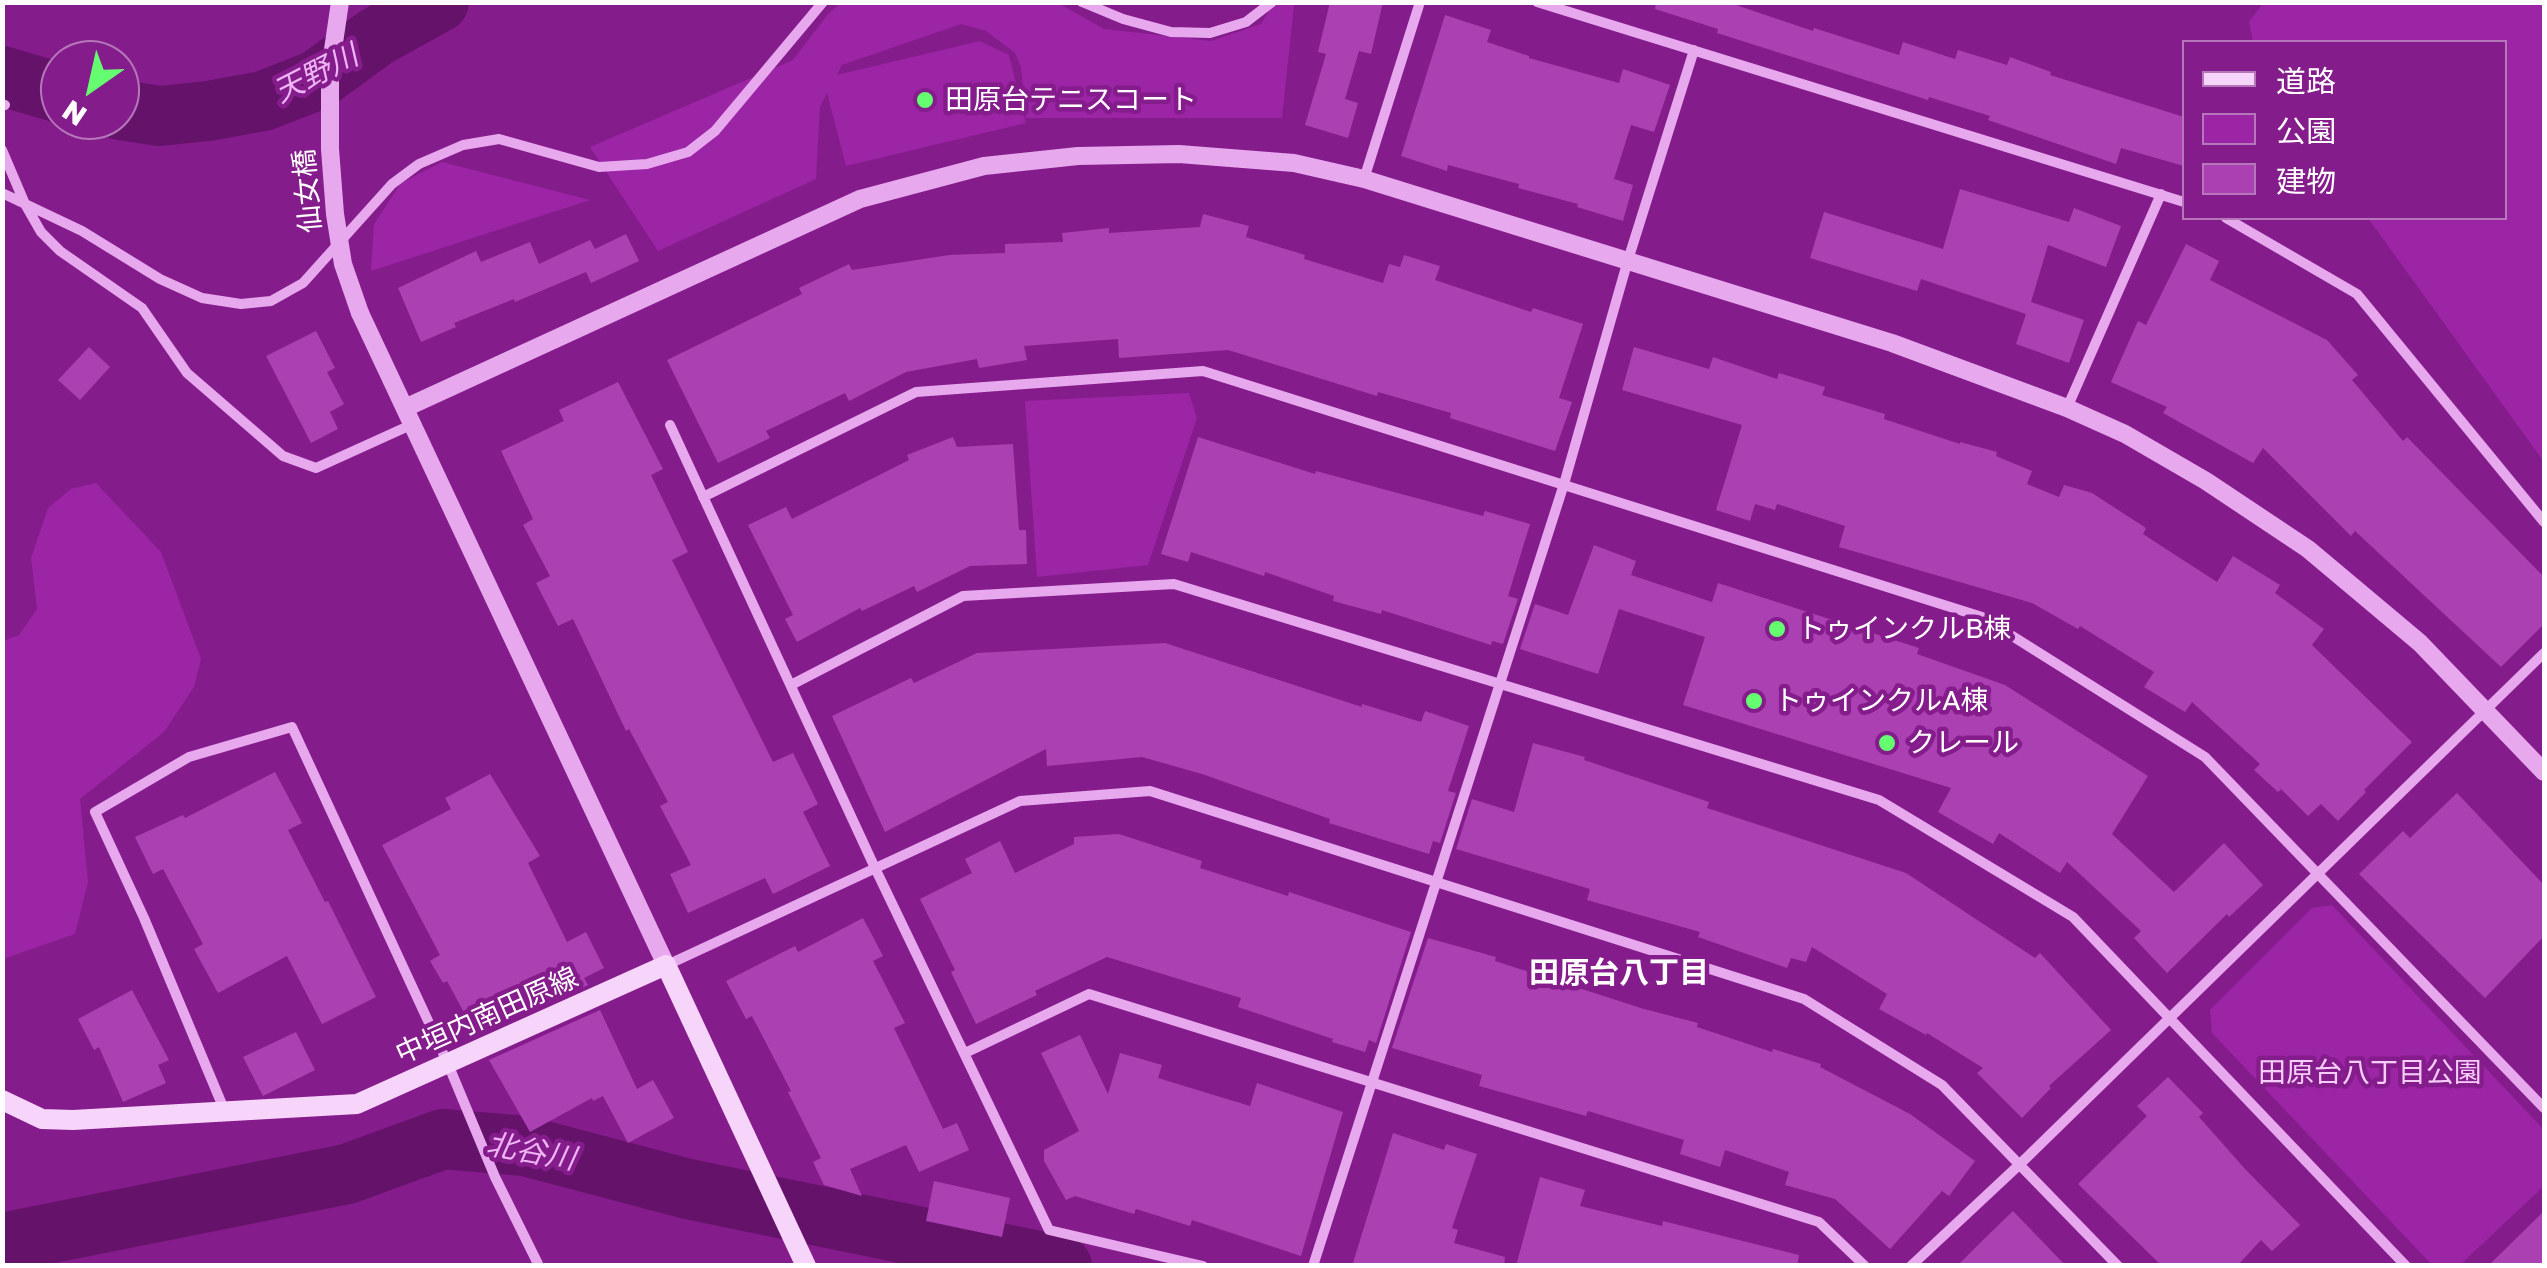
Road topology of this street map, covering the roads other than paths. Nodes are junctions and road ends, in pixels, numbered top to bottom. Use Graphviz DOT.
graph roads {
  1 [pos="340,2"];
  2 [pos="823,2"];
  3 [pos="1082,2"];
  4 [pos="1272,2"];
  5 [pos="1420,2"];
  6 [pos="1538,2"];
  7 [pos="1694,50"];
  8 [pos="2,150"];
  9 [pos="1364,178"];
  10 [pos="2,193"];
  11 [pos="2162,194"];
  12 [pos="2182,201"];
  13 [pos="25,204"];
  14 [pos="2229,220"];
  15 [pos="1628,260"];
  16 [pos="2067,408"];
  17 [pos="409,417"];
  18 [pos="670,425"];
  19 [pos="1564,484"];
  20 [pos="703,497"];
  21 [pos="2544,522"];
  22 [pos="2544,653"];
  23 [pos="790,685"];
  24 [pos="1498,685"];
  25 [pos="2484,710"];
  26 [pos="2544,772"];
  27 [pos="875,868"];
  28 [pos="2318,871"];
  29 [pos="1438,882"];
  30 [pos="666,965"];
  31 [pos="2168,1017"];
  32 [pos="965,1053"];
  33 [pos="448,1064"];
  34 [pos="1372,1084"];
  35 [pos="2,1100"];
  36 [pos="2544,1108"];
  37 [pos="226,1114"];
  38 [pos="2019,1165"];
  39 [pos="805,1263"];
  40 [pos="539,1266"];
  41 [pos="1203,1266"];
  42 [pos="1312,1266"];
  43 [pos="1865,1266"];
  44 [pos="1911,1266"];
  45 [pos="2118,1266"];
  46 [pos="2406,1266"];
  1 -- 17 [label="street, 仙女橋, bridge"];
  2 -- 13 [label="street"];
  3 -- 4 [label="street"];
  5 -- 9 [label="street"];
  6 -- 7 [label="street"];
  7 -- 11 [label="street"];
  7 -- 15 [label="street"];
  8 -- 13 [label="street"];
  9 -- 15 [label="street"];
  9 -- 17 [label="street"];
  10 -- 13 [label="street"];
  11 -- 12 [label="street"];
  11 -- 16 [label="street"];
  13 -- 17 [label="street"];
  14 -- 21 [label="street"];
  15 -- 16 [label="street"];
  15 -- 19 [label="street"];
  16 -- 25 [label="street"];
  17 -- 30 [label="street, 仙女橋"];
  18 -- 20 [label="street"];
  19 -- 20 [label="street"];
  19 -- 24 [label="street"];
  19 -- 28 [label="street"];
  20 -- 23 [label="street"];
  22 -- 25 [label="street"];
  23 -- 24 [label="street"];
  23 -- 27 [label="street"];
  24 -- 29 [label="street"];
  24 -- 31 [label="street"];
  25 -- 26 [label="street"];
  25 -- 28 [label="street"];
  27 -- 29 [label="street"];
  27 -- 30 [label="street"];
  27 -- 32 [label="street"];
  28 -- 31 [label="street"];
  28 -- 36 [label="street"];
  29 -- 34 [label="street"];
  29 -- 38 [label="street"];
  30 -- 33 [label="main road, 中垣内南田原線"];
  30 -- 39 [label="main road"];
  31 -- 38 [label="street"];
  31 -- 46 [label="street"];
  32 -- 34 [label="street"];
  32 -- 41 [label="street"];
  33 -- 37 [label="main road, 中垣内南田原線"];
  33 -- 37 [label="street"];
  33 -- 40 [label="street"];
  34 -- 42 [label="street"];
  34 -- 43 [label="street"];
  35 -- 37 [label="main road, 中垣内南田原線"];
  38 -- 44 [label="street"];
  38 -- 45 [label="street"];
}
